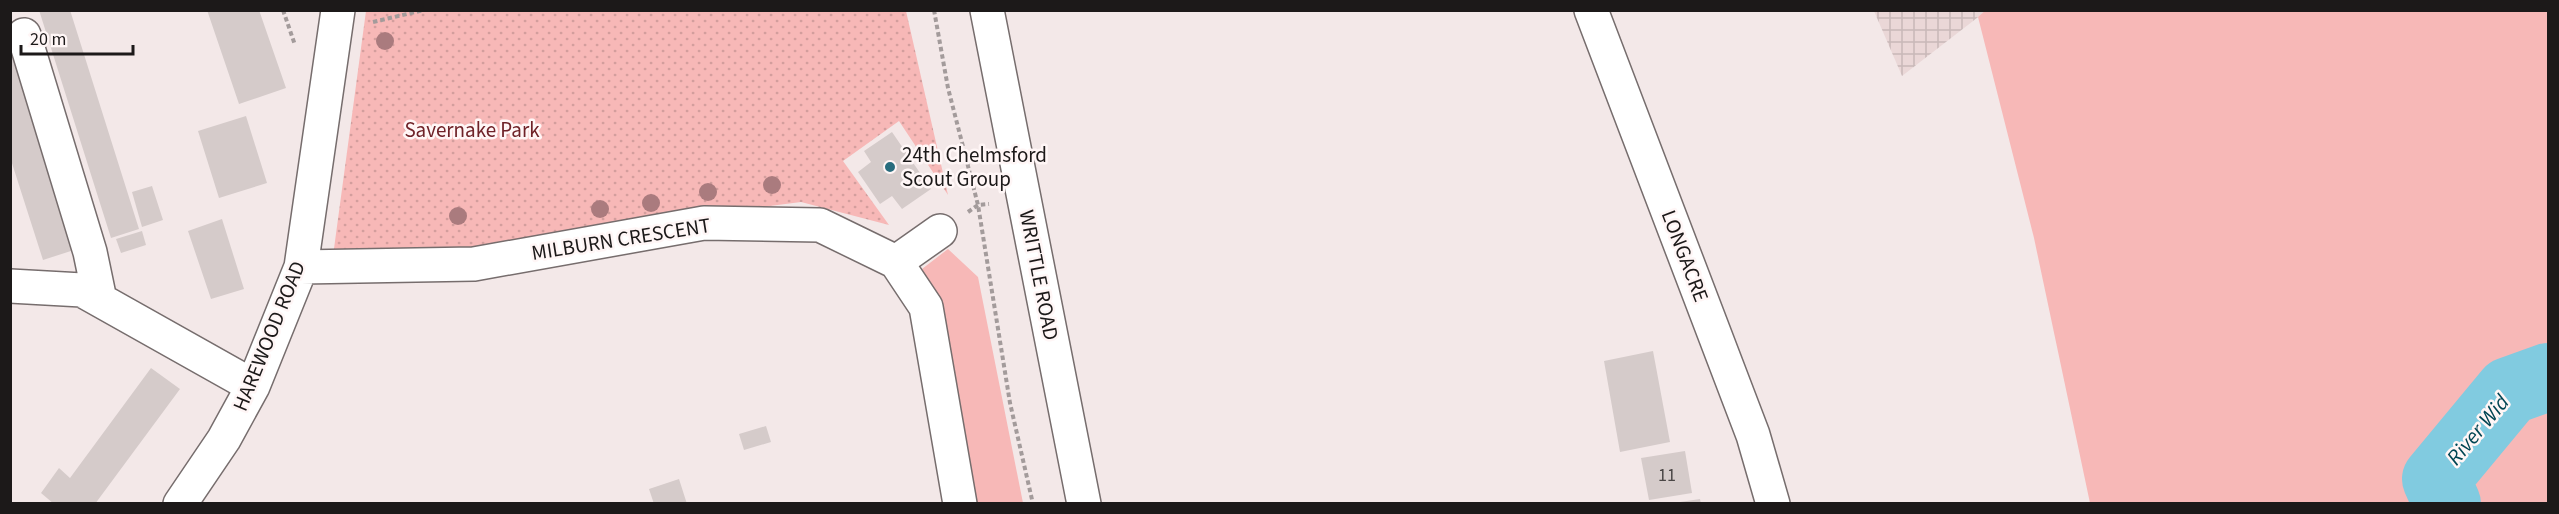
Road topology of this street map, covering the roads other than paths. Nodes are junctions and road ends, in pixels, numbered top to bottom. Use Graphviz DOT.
graph roads {
  1 [pos="987,10"];
  2 [pos="1592,10"];
  3 [pos="337,16"];
  4 [pos="24,35"];
  5 [pos="940,231"];
  6 [pos="896,262"];
  7 [pos="301,267"];
  8 [pos="10,286"];
  9 [pos="100,300"];
  10 [pos="253,386"];
  11 [pos="180,504"];
  12 [pos="960,504"];
  13 [pos="1084,504"];
  14 [pos="1773,504"];
  1 -- 13 [label="street, WRITTLE ROAD"];
  2 -- 14 [label="street, LONGACRE"];
  3 -- 7 [label="street, HAREWOOD ROAD"];
  4 -- 9 [label="street"];
  5 -- 6 [label="street"];
  6 -- 7 [label="street, MILBURN CRESCENT"];
  6 -- 12 [label="street"];
  7 -- 10 [label="street, HAREWOOD ROAD"];
  8 -- 9 [label="street"];
  9 -- 10 [label="street"];
  10 -- 11 [label="street, HAREWOOD ROAD"];
}
